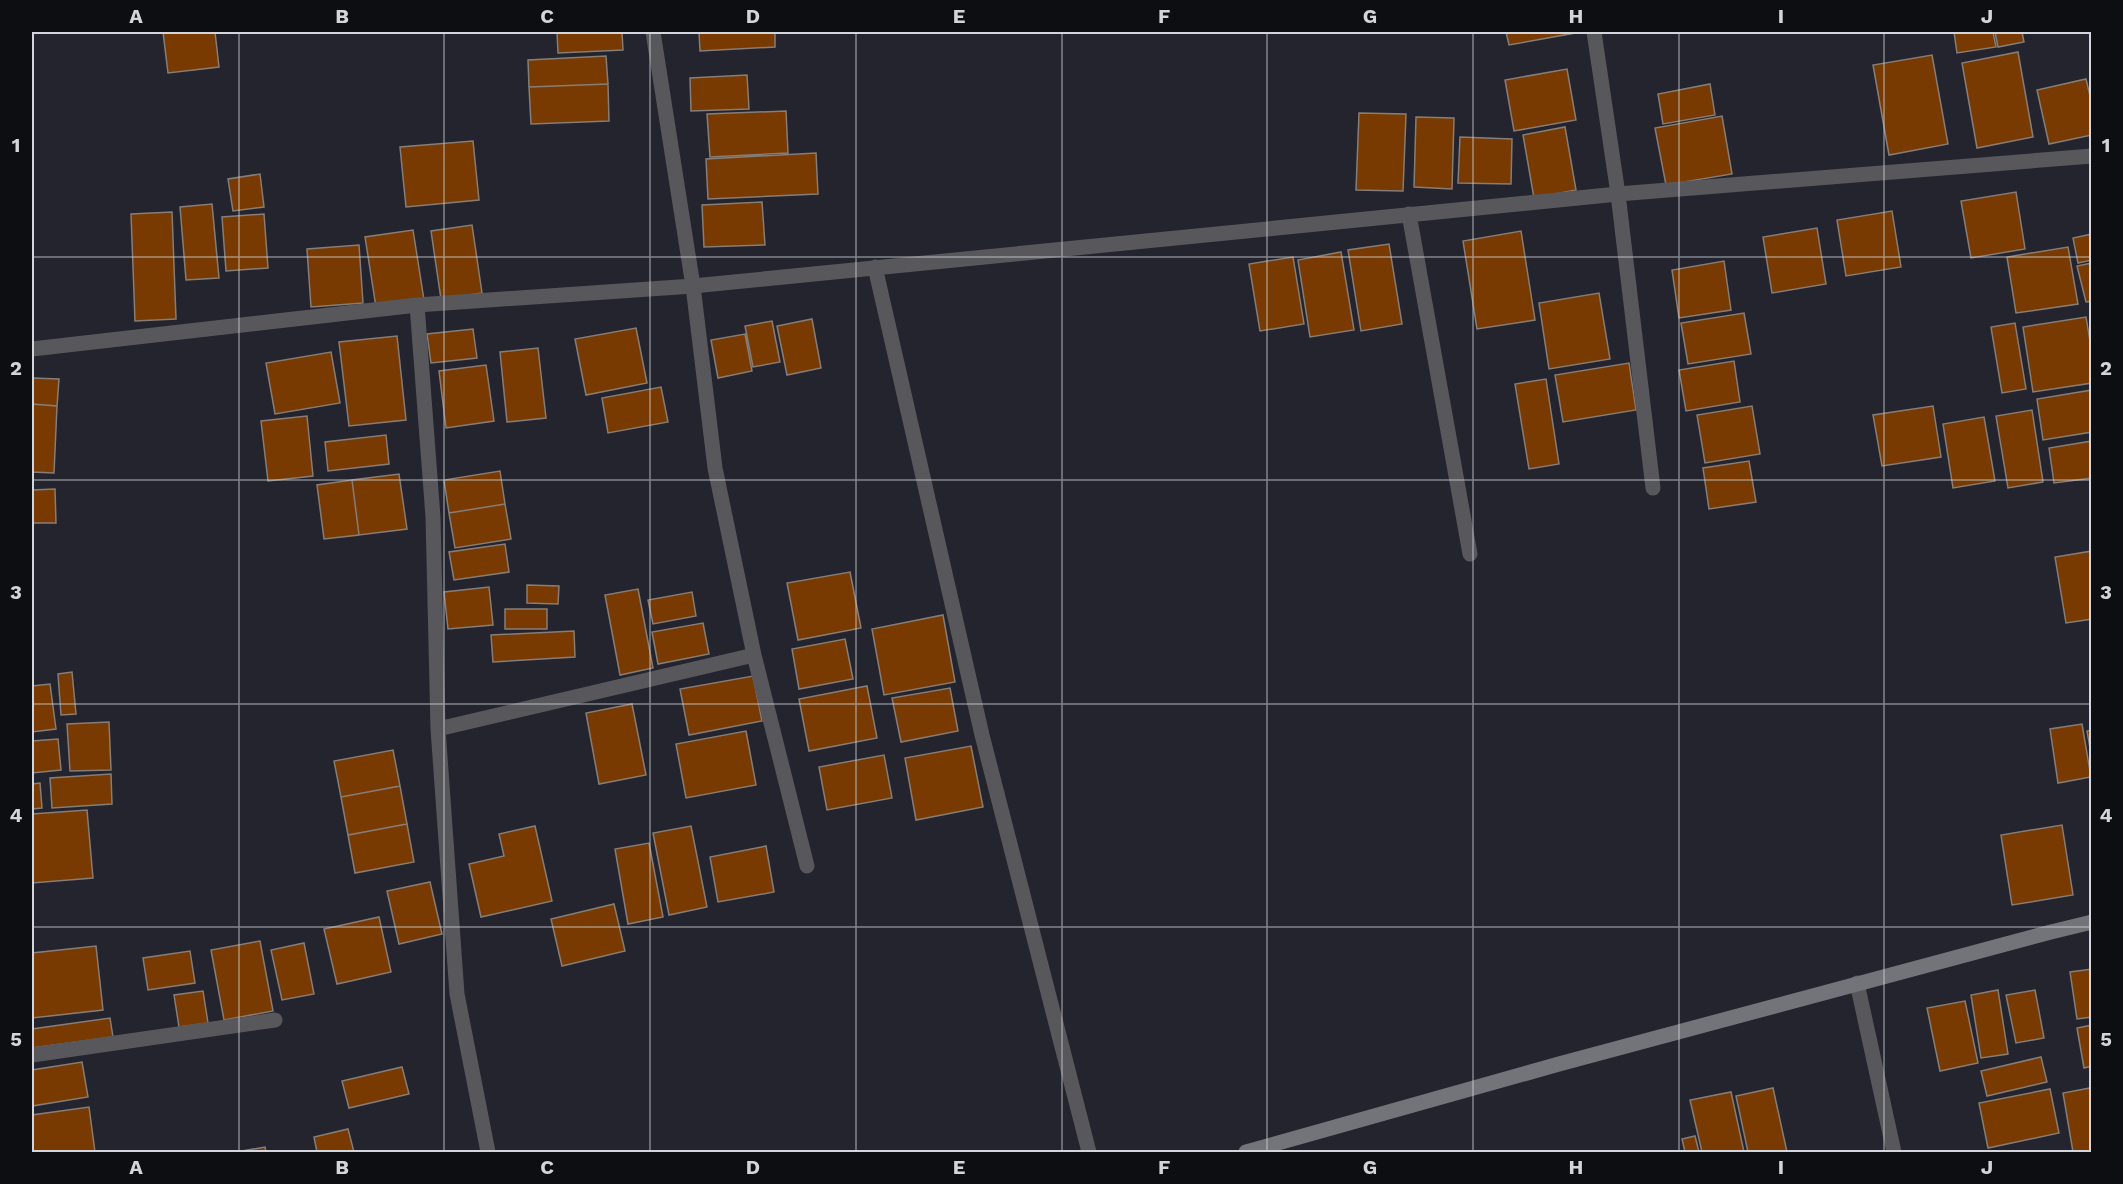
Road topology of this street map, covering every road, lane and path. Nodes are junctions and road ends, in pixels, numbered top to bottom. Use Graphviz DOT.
graph roads {
  1 [pos="653,32"];
  2 [pos="1594,32"];
  3 [pos="2091,156"];
  4 [pos="1618,194"];
  5 [pos="1409,214"];
  6 [pos="875,267"];
  7 [pos="693,286"];
  8 [pos="417,305"];
  9 [pos="32,349"];
  10 [pos="1653,488"];
  11 [pos="1470,554"];
  12 [pos="754,655"];
  13 [pos="438,729"];
  14 [pos="807,866"];
  15 [pos="2091,922"];
  16 [pos="1857,983"];
  17 [pos="275,1020"];
  18 [pos="32,1055"];
  19 [pos="488,1152"];
  20 [pos="1089,1152"];
  21 [pos="1246,1152"];
  22 [pos="1894,1152"];
  1 -- 7 [label="street"];
  2 -- 4 [label="street"];
  3 -- 4 [label="street"];
  4 -- 5 [label="street"];
  4 -- 10 [label="street"];
  5 -- 6 [label="street"];
  5 -- 11 [label="street"];
  6 -- 7 [label="street"];
  6 -- 20 [label="street"];
  7 -- 8 [label="street"];
  7 -- 12 [label="street"];
  8 -- 9 [label="street"];
  8 -- 13 [label="street"];
  12 -- 13 [label="street"];
  12 -- 14 [label="street"];
  13 -- 19 [label="street"];
  15 -- 16 [label="street"];
  16 -- 21 [label="street"];
  16 -- 22 [label="street"];
  17 -- 18 [label="street"];
}
